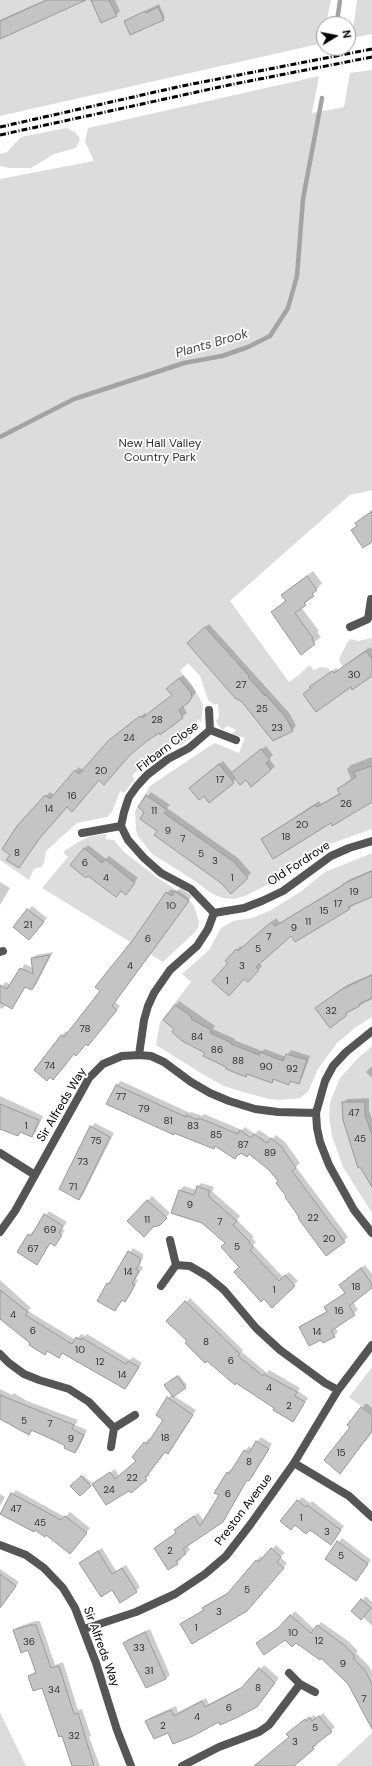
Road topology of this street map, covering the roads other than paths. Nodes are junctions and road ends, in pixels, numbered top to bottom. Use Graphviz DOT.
graph roads {
  1 [pos="371,599"];
  2 [pos="370,619"];
  3 [pos="350,627"];
  4 [pos="209,710"];
  5 [pos="210,730"];
  6 [pos="236,740"];
  7 [pos="121,826"];
  8 [pos="82,833"];
  9 [pos="372,841"];
  10 [pos="214,913"];
  11 [pos="372,1031"];
  12 [pos="139,1055"];
  13 [pos="316,1113"];
  14 [pos="0,1153"];
  15 [pos="35,1175"];
  16 [pos="0,1232"];
  17 [pos="372,1233"];
  18 [pos="170,1240"];
  19 [pos="176,1265"];
  20 [pos="161,1286"];
  21 [pos="372,1345"];
  22 [pos="0,1354"];
  23 [pos="338,1390"];
  24 [pos="135,1415"];
  25 [pos="114,1428"];
  26 [pos="111,1447"];
  27 [pos="294,1463"];
  28 [pos="372,1517"];
  29 [pos="0,1545"];
  30 [pos="84,1629"];
  31 [pos="288,1673"];
  32 [pos="300,1684"];
  33 [pos="315,1692"];
  34 [pos="131,1766"];
  35 [pos="182,1766"];
  1 -- 2 [label="street"];
  2 -- 3 [label="street"];
  4 -- 5 [label="street, Firbarn Close"];
  5 -- 6 [label="street, Firbarn Close"];
  5 -- 7 [label="street, Firbarn Close"];
  7 -- 8 [label="street"];
  7 -- 10 [label="street"];
  9 -- 10 [label="street, Old Fordrove"];
  10 -- 12 [label="street"];
  11 -- 13 [label="street"];
  12 -- 13 [label="street, Sir Alfreds Way"];
  12 -- 15 [label="street, Sir Alfreds Way"];
  13 -- 17 [label="street"];
  14 -- 15 [label="street"];
  15 -- 16 [label="street, Sir Alfreds Way"];
  18 -- 19 [label="street"];
  19 -- 20 [label="street"];
  19 -- 23 [label="street"];
  21 -- 23 [label="street, Preston Avenue"];
  22 -- 25 [label="street"];
  23 -- 27 [label="street, Preston Avenue"];
  24 -- 25 [label="street"];
  25 -- 26 [label="street"];
  27 -- 28 [label="street"];
  27 -- 30 [label="street, Preston Avenue"];
  29 -- 30 [label="street, Sir Alfreds Way"];
  30 -- 34 [label="street, Sir Alfreds Way"];
  31 -- 32 [label="street"];
  32 -- 33 [label="street"];
  32 -- 35 [label="street"];
}
